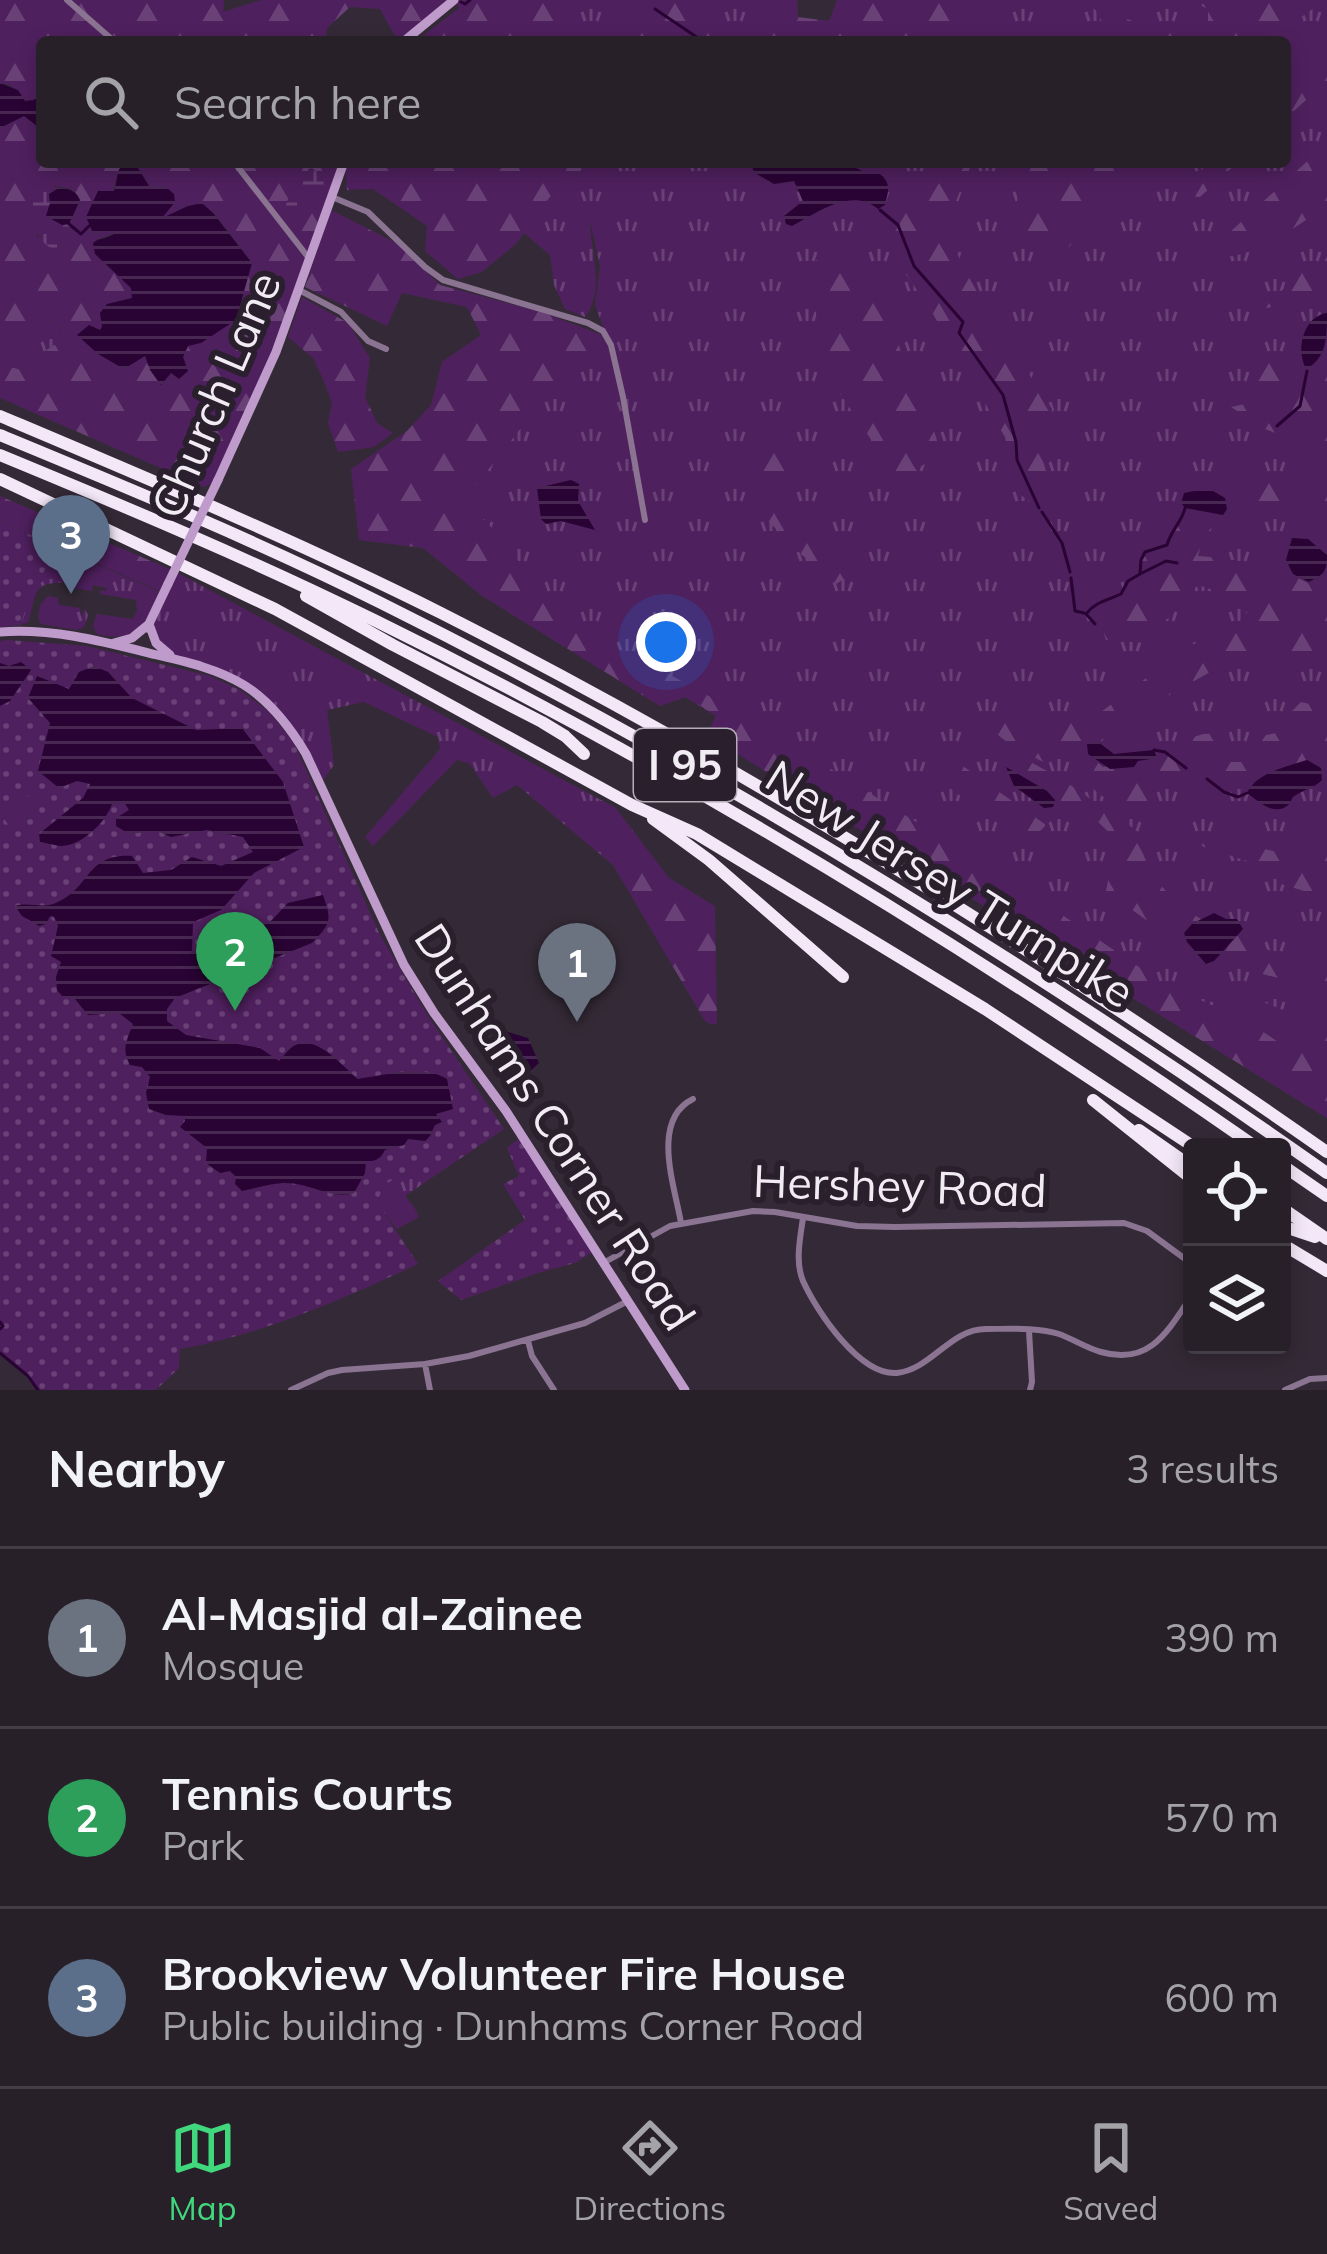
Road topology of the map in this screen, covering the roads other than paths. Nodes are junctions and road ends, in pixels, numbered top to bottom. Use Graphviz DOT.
graph roads {
  1 [pos="67,0"];
  2 [pos="454,0"];
  3 [pos="108,36"];
  4 [pos="410,36"];
  5 [pos="239,168"];
  6 [pos="342,168"];
  7 [pos="332,197"];
  8 [pos="310,260"];
  9 [pos="299,290"];
  10 [pos="386,349"];
  11 [pos="0,416"];
  12 [pos="0,434"];
  13 [pos="0,455"];
  14 [pos="0,479"];
  15 [pos="645,520"];
  16 [pos="226,551"];
  17 [pos="149,624"];
  18 [pos="0,632"];
  19 [pos="111,643"];
  20 [pos="136,650"];
  21 [pos="180,660"];
  22 [pos="584,754"];
  23 [pos="632,805"];
  24 [pos="843,977"];
  25 [pos="693,1099"];
  26 [pos="1243,1138"];
  27 [pos="1183,1140"];
  28 [pos="1327,1152"];
  29 [pos="1183,1161"];
  30 [pos="1291,1171"];
  31 [pos="1183,1172"];
  32 [pos="1327,1173"];
  33 [pos="1327,1196"];
  34 [pos="1291,1214"];
  35 [pos="803,1218"];
  36 [pos="681,1223"];
  37 [pos="1291,1229"];
  38 [pos="1327,1240"];
  39 [pos="1285,1246"];
  40 [pos="1183,1257"];
  41 [pos="605,1262"];
  42 [pos="1327,1271"];
  43 [pos="628,1300"];
  44 [pos="1183,1309"];
  45 [pos="1029,1331"];
  46 [pos="527,1340"];
  47 [pos="425,1364"];
  48 [pos="1327,1378"];
  49 [pos="291,1390"];
  50 [pos="430,1390"];
  51 [pos="554,1390"];
  52 [pos="685,1390"];
  53 [pos="1030,1390"];
  54 [pos="1285,1390"];
  1 -- 3 [label="street"];
  2 -- 4 [label="street"];
  5 -- 8 [label="street"];
  6 -- 7 [label="street, Church Lane"];
  7 -- 8 [label="street, Church Lane"];
  7 -- 15 [label="street"];
  8 -- 9 [label="street, Church Lane"];
  9 -- 10 [label="street"];
  9 -- 17 [label="street, Church Lane, bridge"];
  11 -- 28 [label="highway, New Jersey Turnpike / I 95"];
  12 -- 32 [label="highway, New Jersey Turnpike / I 95"];
  13 -- 16 [label="highway, New Jersey Turnpike / I 95"];
  14 -- 23 [label="highway, New Jersey Turnpike / I 95"];
  16 -- 22 [label="highway"];
  16 -- 26 [label="highway, New Jersey Turnpike / I 95"];
  17 -- 19 [label="street"];
  17 -- 20 [label="street, Church Lane"];
  17 -- 21 [label="street"];
  18 -- 19 [label="street, Dunhams Corner Road"];
  19 -- 20 [label="street, Dunhams Corner Road"];
  20 -- 21 [label="street, Dunhams Corner Road"];
  21 -- 41 [label="street, Dunhams Corner Road"];
  23 -- 24 [label="highway"];
  23 -- 27 [label="highway, New Jersey Turnpike / I 95"];
  25 -- 36 [label="street"];
  29 -- 31 [label="highway"];
  30 -- 33 [label="highway"];
  34 -- 38 [label="highway"];
  35 -- 36 [label="street, Hershey Road"];
  35 -- 40 [label="street, Hershey Road"];
  35 -- 45 [label="street"];
  36 -- 41 [label="street, Hershey Road"];
  37 -- 38 [label="highway"];
  39 -- 42 [label="highway"];
  41 -- 43 [label="street, Dunhams Corner Road"];
  43 -- 46 [label="street"];
  43 -- 52 [label="street, Dunhams Corner Road"];
  44 -- 45 [label="street"];
  45 -- 53 [label="street"];
  46 -- 47 [label="street"];
  46 -- 51 [label="street"];
  47 -- 49 [label="street"];
  47 -- 50 [label="street"];
  48 -- 54 [label="street"];
}
